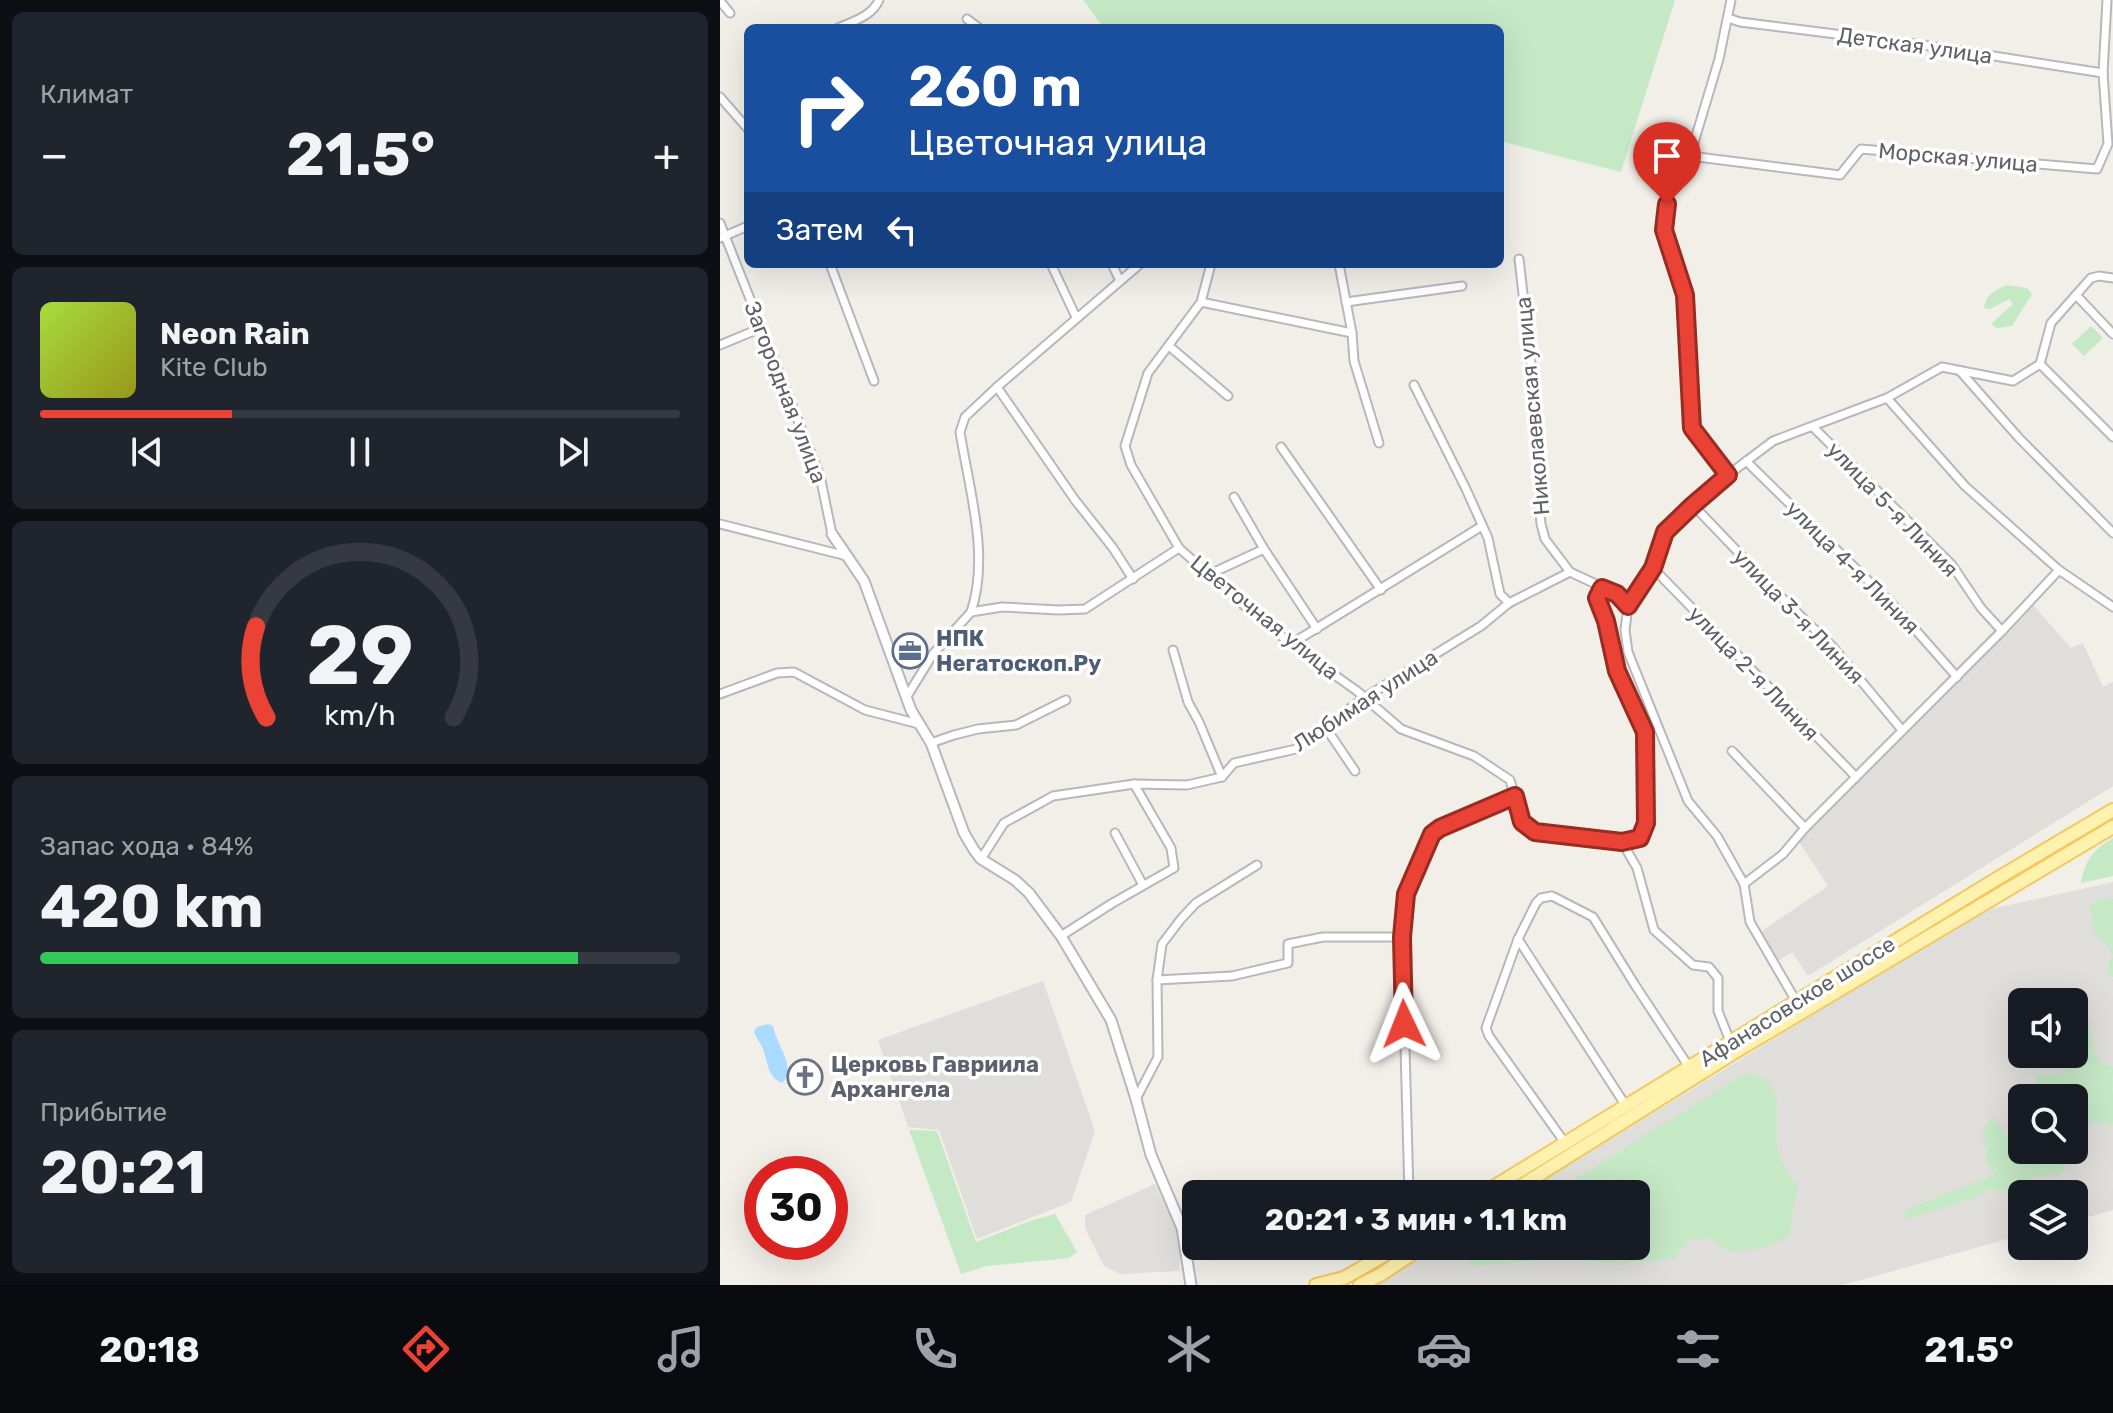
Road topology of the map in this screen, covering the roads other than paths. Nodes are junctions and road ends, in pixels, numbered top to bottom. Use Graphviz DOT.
graph roads {
  1 [pos="879,0"];
  2 [pos="1731,0"];
  3 [pos="2107,0"];
  4 [pos="720,1"];
  5 [pos="730,13"];
  6 [pos="1728,18"];
  7 [pos="967,19"];
  8 [pos="847,24"];
  9 [pos="974,24"];
  10 [pos="2103,73"];
  11 [pos="720,97"];
  12 [pos="744,124"];
  13 [pos="1690,156"];
  14 [pos="720,223"];
  15 [pos="744,228"];
  16 [pos="723,237"];
  17 [pos="1519,259"];
  18 [pos="832,268"];
  19 [pos="1053,268"];
  20 [pos="1114,268"];
  21 [pos="1135,268"];
  22 [pos="1210,268"];
  23 [pos="1340,268"];
  24 [pos="2113,278"];
  25 [pos="1120,281"];
  26 [pos="1462,286"];
  27 [pos="2076,295"];
  28 [pos="1201,302"];
  29 [pos="1346,302"];
  30 [pos="1076,317"];
  31 [pos="761,328"];
  32 [pos="1352,333"];
  33 [pos="2113,334"];
  34 [pos="720,345"];
  35 [pos="1169,346"];
  36 [pos="2040,364"];
  37 [pos="1960,371"];
  38 [pos="874,381"];
  39 [pos="1414,385"];
  40 [pos="997,387"];
  41 [pos="1228,396"];
  42 [pos="1887,398"];
  43 [pos="1813,427"];
  44 [pos="2113,437"];
  45 [pos="1379,443"];
  46 [pos="1281,447"];
  47 [pos="1746,461"];
  48 [pos="1728,475"];
  49 [pos="1234,497"];
  50 [pos="1693,505"];
  51 [pos="720,524"];
  52 [pos="1482,526"];
  53 [pos="2113,533"];
  54 [pos="832,534"];
  55 [pos="1179,548"];
  56 [pos="1264,549"];
  57 [pos="847,556"];
  58 [pos="1653,568"];
  59 [pos="2059,570"];
  60 [pos="1570,572"];
  61 [pos="1210,574"];
  62 [pos="1133,579"];
  63 [pos="1602,588"];
  64 [pos="1381,590"];
  65 [pos="1509,603"];
  66 [pos="1628,606"];
  67 [pos="2113,607"];
  68 [pos="971,612"];
  69 [pos="1317,629"];
  70 [pos="2002,631"];
  71 [pos="1291,644"];
  72 [pos="1173,650"];
  73 [pos="1957,677"];
  74 [pos="720,694"];
  75 [pos="906,698"];
  76 [pos="1364,698"];
  77 [pos="1066,700"];
  78 [pos="919,724"];
  79 [pos="1326,728"];
  80 [pos="1902,730"];
  81 [pos="931,743"];
  82 [pos="1732,751"];
  83 [pos="1355,771"];
  84 [pos="1222,777"];
  85 [pos="1856,777"];
  86 [pos="1134,784"];
  87 [pos="1515,796"];
  88 [pos="2113,810"];
  89 [pos="2113,827"];
  90 [pos="1805,828"];
  91 [pos="1115,833"];
  92 [pos="1622,842"];
  93 [pos="981,859"];
  94 [pos="1257,865"];
  95 [pos="1744,884"];
  96 [pos="1143,885"];
  97 [pos="1061,936"];
  98 [pos="1402,937"];
  99 [pos="1518,939"];
  100 [pos="1157,980"];
  101 [pos="1796,1001"];
  102 [pos="1730,1041"];
  103 [pos="1689,1067"];
  104 [pos="1136,1099"];
  105 [pos="1626,1106"];
  106 [pos="1565,1143"];
  107 [pos="1409,1180"];
  108 [pos="1505,1180"];
  109 [pos="1530,1180"];
  110 [pos="1376,1260"];
  111 [pos="1403,1260"];
  112 [pos="1191,1285"];
  113 [pos="1316,1285"];
  114 [pos="1360,1285"];
  1 -- 8 [label="street"];
  2 -- 6 [label="street"];
  3 -- 10 [label="street"];
  4 -- 5 [label="street"];
  6 -- 10 [label="street, Детская улица"];
  6 -- 13 [label="street"];
  7 -- 9 [label="street"];
  10 -- 13 [label="street, Морская улица"];
  11 -- 12 [label="street"];
  13 -- 48 [label="street"];
  14 -- 16 [label="street, Загородная улица"];
  15 -- 16 [label="street"];
  16 -- 31 [label="street, Загородная улица"];
  17 -- 60 [label="street, Николаевская улица"];
  18 -- 38 [label="street"];
  19 -- 30 [label="street"];
  20 -- 25 [label="street"];
  21 -- 25 [label="street"];
  22 -- 28 [label="street"];
  23 -- 29 [label="street"];
  24 -- 27 [label="street"];
  25 -- 30 [label="street"];
  26 -- 29 [label="street"];
  27 -- 33 [label="street"];
  27 -- 36 [label="street"];
  28 -- 32 [label="street"];
  28 -- 35 [label="street, Цветочная улица"];
  29 -- 32 [label="street"];
  30 -- 40 [label="street"];
  31 -- 34 [label="street"];
  31 -- 54 [label="street, Загородная улица"];
  32 -- 45 [label="street"];
  35 -- 41 [label="street"];
  35 -- 55 [label="street, Цветочная улица"];
  36 -- 37 [label="street"];
  36 -- 44 [label="street"];
  37 -- 42 [label="street"];
  37 -- 53 [label="street"];
  39 -- 52 [label="street"];
  40 -- 62 [label="street"];
  40 -- 68 [label="street"];
  42 -- 43 [label="street"];
  42 -- 59 [label="street"];
  43 -- 47 [label="street"];
  43 -- 70 [label="street, улица 5-я Линия"];
  46 -- 64 [label="street"];
  47 -- 48 [label="street"];
  47 -- 73 [label="street, улица 4-я Линия"];
  48 -- 50 [label="street"];
  49 -- 56 [label="street"];
  50 -- 58 [label="street"];
  50 -- 80 [label="street, улица 3-я Линия"];
  51 -- 57 [label="street"];
  52 -- 64 [label="street"];
  52 -- 65 [label="street"];
  54 -- 57 [label="street, Загородная улица"];
  55 -- 61 [label="street, Цветочная улица"];
  55 -- 62 [label="street"];
  56 -- 61 [label="street"];
  56 -- 69 [label="street"];
  57 -- 75 [label="street, Загородная улица"];
  58 -- 66 [label="street"];
  58 -- 85 [label="street, улица 2-я Линия"];
  59 -- 67 [label="street"];
  59 -- 70 [label="street"];
  60 -- 63 [label="street, Николаевская улица"];
  60 -- 65 [label="street, Любимая улица"];
  61 -- 71 [label="street, Цветочная улица"];
  62 -- 68 [label="street"];
  63 -- 66 [label="street, Николаевская улица"];
  63 -- 92 [label="street"];
  64 -- 69 [label="street"];
  65 -- 76 [label="street, Любимая улица"];
  66 -- 95 [label="street"];
  68 -- 75 [label="street"];
  69 -- 71 [label="street"];
  70 -- 73 [label="street"];
  71 -- 76 [label="street, Цветочная улица"];
  72 -- 84 [label="street"];
  73 -- 80 [label="street"];
  74 -- 78 [label="street"];
  75 -- 78 [label="street, Загородная улица"];
  76 -- 79 [label="street, Любимая улица"];
  76 -- 87 [label="street, Цветочная улица"];
  77 -- 81 [label="street"];
  78 -- 81 [label="street, Загородная улица"];
  79 -- 83 [label="street"];
  79 -- 84 [label="street, Любимая улица"];
  80 -- 85 [label="street"];
  81 -- 93 [label="street, Загородная улица"];
  82 -- 90 [label="street"];
  84 -- 86 [label="street, Любимая улица"];
  85 -- 90 [label="street"];
  86 -- 93 [label="street, Любимая улица"];
  86 -- 96 [label="street"];
  87 -- 92 [label="street, Цветочная улица"];
  87 -- 98 [label="street"];
  88 -- 101 [label="main road, Афанасовское шоссе"];
  89 -- 109 [label="main road, Афанасовское шоссе"];
  90 -- 95 [label="street"];
  91 -- 96 [label="street"];
  92 -- 102 [label="street"];
  93 -- 97 [label="street, Загородная улица"];
  94 -- 100 [label="street"];
  95 -- 101 [label="street"];
  96 -- 97 [label="street"];
  97 -- 104 [label="street, Загородная улица"];
  98 -- 100 [label="street"];
  98 -- 107 [label="street"];
  99 -- 103 [label="street"];
  99 -- 105 [label="street"];
  99 -- 106 [label="street"];
  100 -- 104 [label="street"];
  101 -- 102 [label="main road, Афанасовское шоссе"];
  102 -- 103 [label="main road, Афанасовское шоссе"];
  103 -- 105 [label="main road, Афанасовское шоссе"];
  104 -- 112 [label="street, Загородная улица"];
  105 -- 106 [label="main road, Афанасовское шоссе"];
  106 -- 108 [label="main road, Афанасовское шоссе"];
  110 -- 113 [label="main road"];
  111 -- 114 [label="main road"];
}
